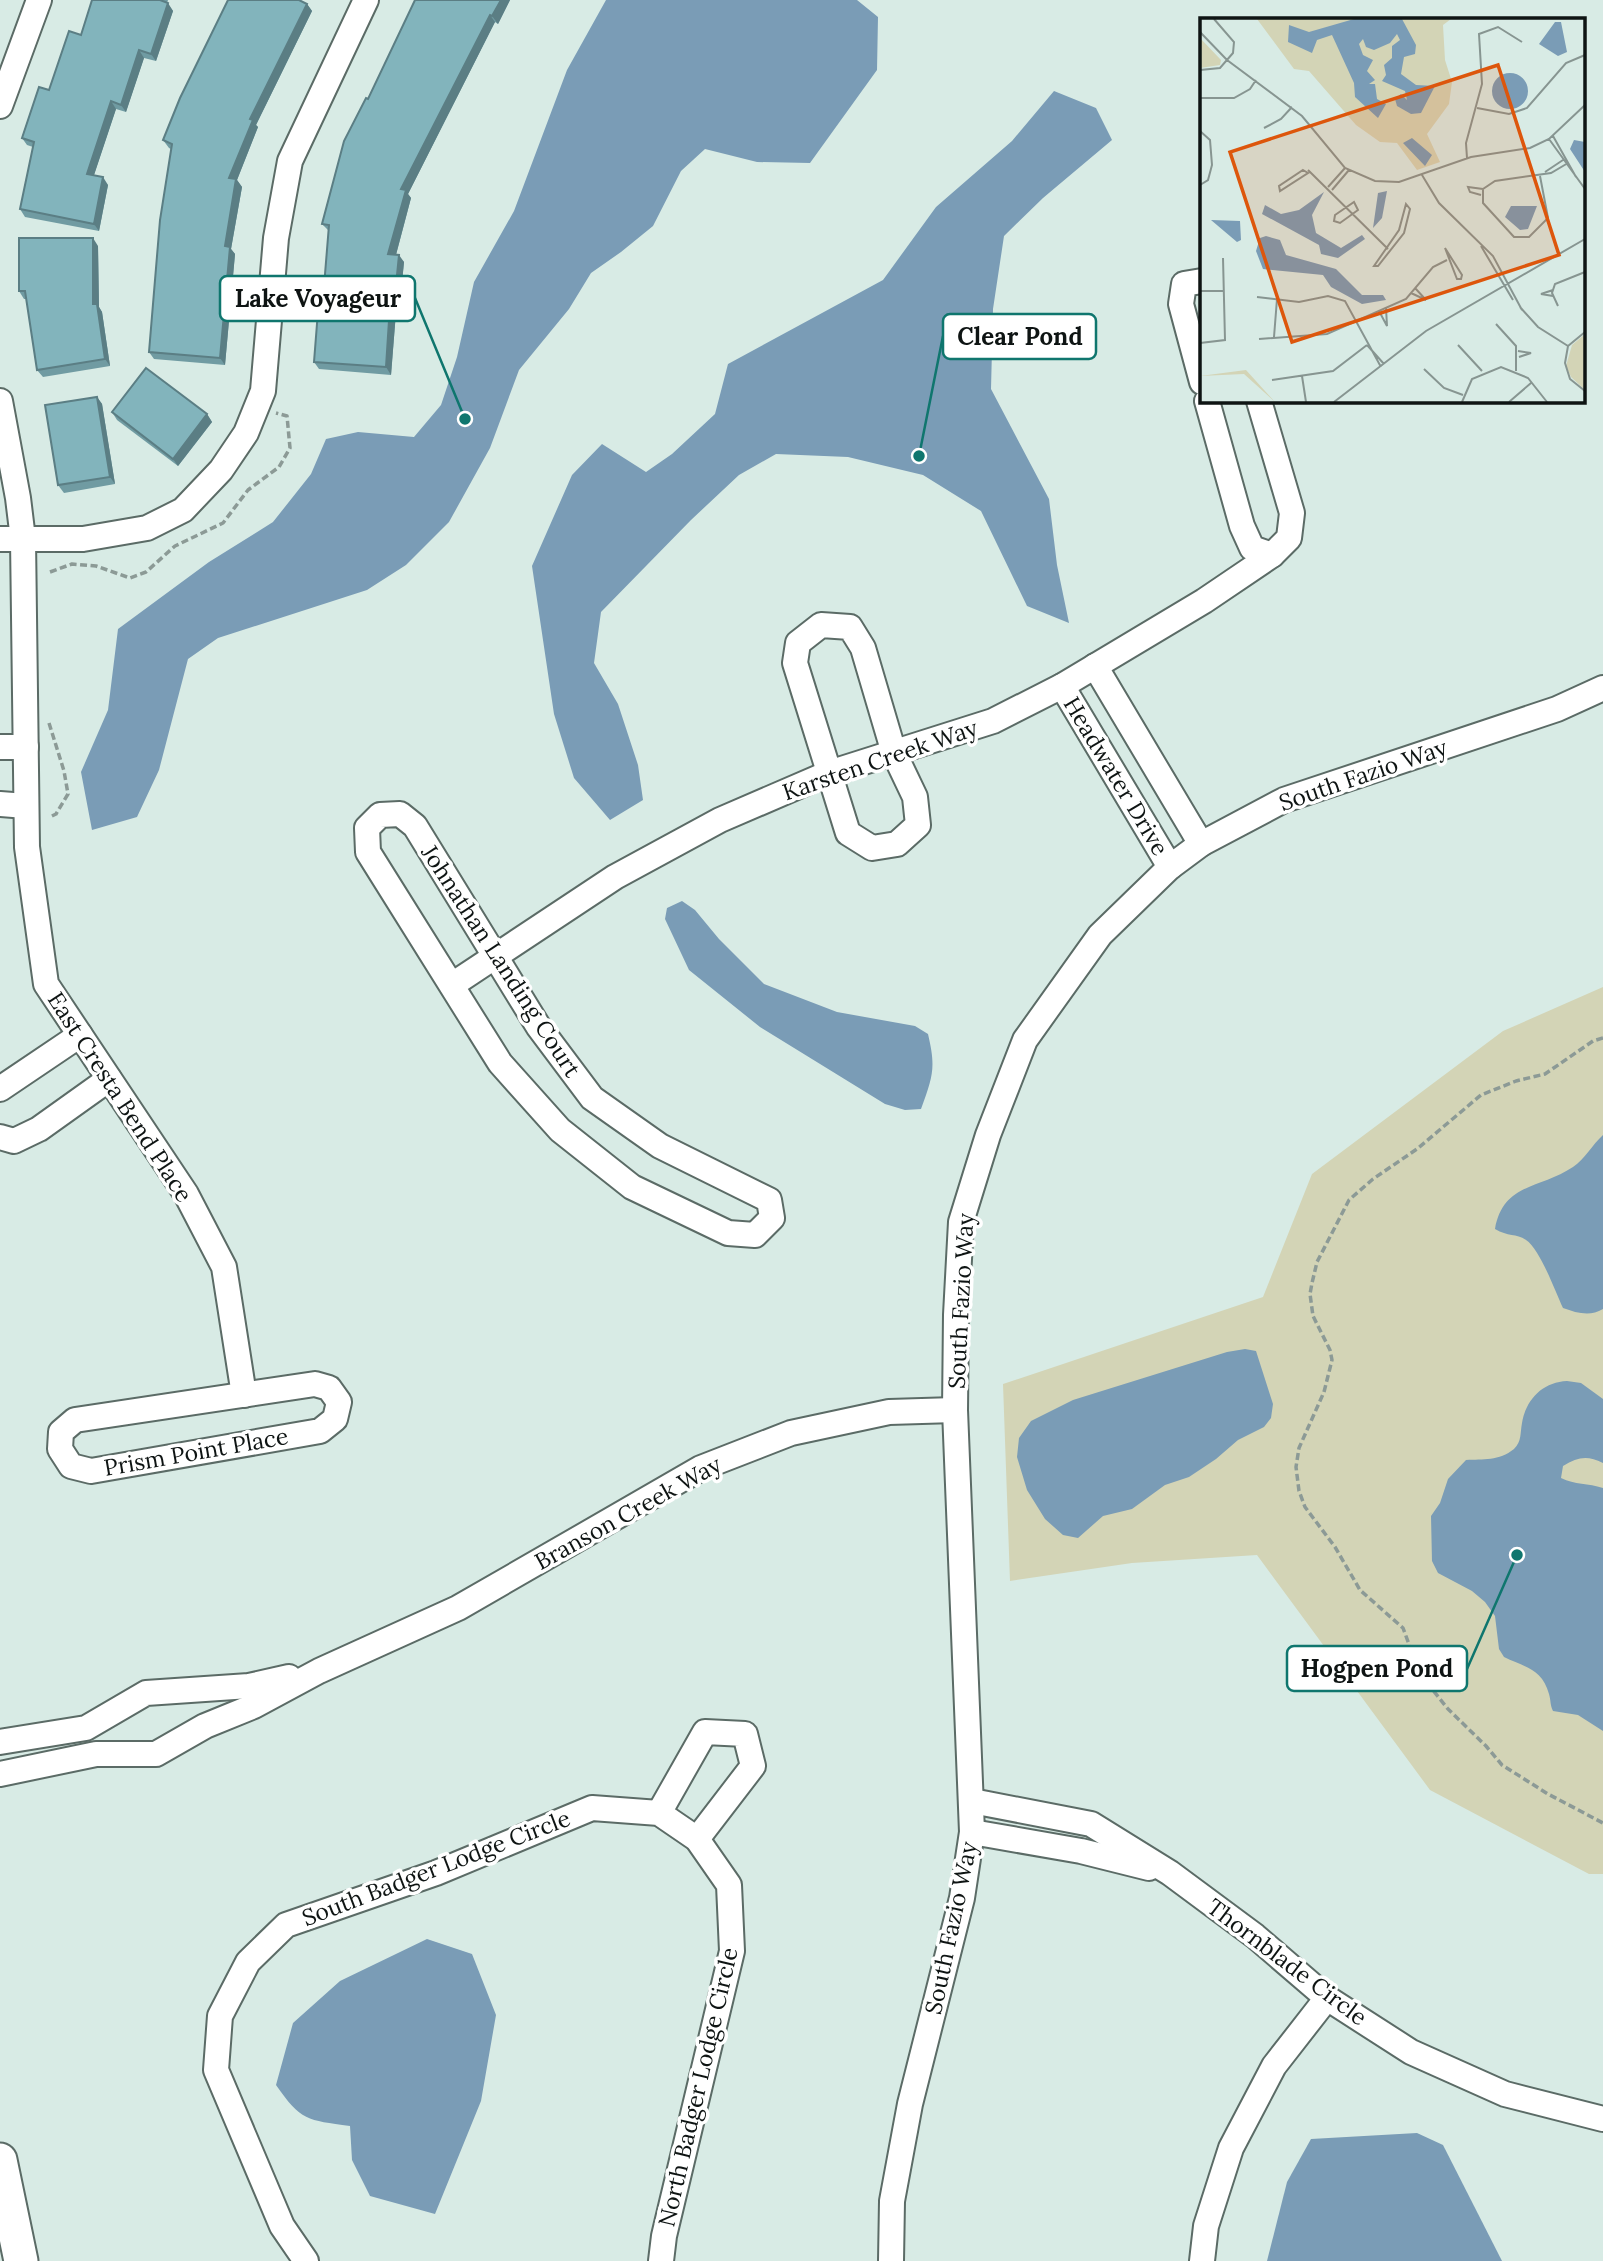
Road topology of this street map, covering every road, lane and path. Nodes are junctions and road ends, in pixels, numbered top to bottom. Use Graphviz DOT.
graph roads {
  1 [pos="39,0"];
  2 [pos="366,0"];
  3 [pos="0,106"];
  4 [pos="1200,281"];
  5 [pos="1200,375"];
  6 [pos="0,401"];
  7 [pos="1208,402"];
  8 [pos="1259,402"];
  9 [pos="11,539"];
  10 [pos="1272,555"];
  11 [pos="1095,666"];
  12 [pos="1062,686"];
  13 [pos="1603,688"];
  14 [pos="0,747"];
  15 [pos="26,747"];
  16 [pos="894,753"];
  17 [pos="829,773"];
  18 [pos="0,804"];
  19 [pos="26,806"];
  20 [pos="1201,844"];
  21 [pos="1170,867"];
  22 [pos="494,957"];
  23 [pos="452,985"];
  24 [pos="80,1035"];
  25 [pos="1603,1038"];
  26 [pos="109,1079"];
  27 [pos="0,1089"];
  28 [pos="0,1137"];
  29 [pos="243,1395"];
  30 [pos="955,1410"];
  31 [pos="319,1671"];
  32 [pos="192,1691"];
  33 [pos="205,1726"];
  34 [pos="86,1728"];
  35 [pos="0,1742"];
  36 [pos="96,1754"];
  37 [pos="0,1774"];
  38 [pos="972,1801"];
  39 [pos="659,1813"];
  40 [pos="1603,1823"];
  41 [pos="972,1832"];
  42 [pos="697,1839"];
  43 [pos="1170,1873"];
  44 [pos="1327,1998"];
  45 [pos="1603,2119"];
  46 [pos="0,2160"];
  47 [pos="21,2261"];
  48 [pos="306,2261"];
  49 [pos="661,2261"];
  50 [pos="891,2261"];
  51 [pos="1202,2261"];
  1 -- 3 [label="street"];
  2 -- 9 [label="street"];
  4 -- 5 [label="street"];
  6 -- 9 [label="street, East Cresta Bend Place"];
  7 -- 10 [label="street"];
  8 -- 10 [label="street"];
  9 -- 15 [label="street, East Cresta Bend Place"];
  10 -- 11 [label="street, Karsten Creek Way"];
  11 -- 12 [label="street, Karsten Creek Way"];
  11 -- 20 [label="street, Headwater Drive"];
  12 -- 16 [label="street, Karsten Creek Way"];
  12 -- 21 [label="street, Headwater Drive"];
  13 -- 20 [label="street, South Fazio Way"];
  14 -- 15 [label="street"];
  15 -- 19 [label="street, East Cresta Bend Place"];
  16 -- 17 [label="street, Karsten Creek Way"];
  16 -- 17 [label="street"];
  16 -- 17 [label="street"];
  17 -- 22 [label="street, Karsten Creek Way"];
  18 -- 19 [label="street"];
  19 -- 24 [label="street, East Cresta Bend Place"];
  20 -- 21 [label="street, South Fazio Way"];
  21 -- 30 [label="street, South Fazio Way"];
  22 -- 23 [label="street, Karsten Creek Way"];
  22 -- 23 [label="street, Johnathan Landing Court"];
  22 -- 23 [label="street, Johnathan Landing Court"];
  24 -- 26 [label="street, East Cresta Bend Place"];
  24 -- 27 [label="street"];
  25 -- 40 [label="path"];
  26 -- 28 [label="street"];
  26 -- 29 [label="street, East Cresta Bend Place"];
  29 -- 29 [label="street, Prism Point Place"];
  30 -- 31 [label="street, Branson Creek Way"];
  30 -- 38 [label="street, South Fazio Way"];
  31 -- 32 [label="street, Branson Creek Way"];
  31 -- 33 [label="street, Branson Creek Way"];
  32 -- 33 [label="street"];
  32 -- 34 [label="street, Branson Creek Way"];
  33 -- 36 [label="street, Branson Creek Way"];
  34 -- 35 [label="street, Branson Creek Way"];
  34 -- 36 [label="street"];
  36 -- 37 [label="street, Branson Creek Way"];
  38 -- 41 [label="street, South Fazio Way"];
  38 -- 43 [label="street, Thornblade Circle"];
  39 -- 42 [label="street, North Badger Lodge Circle"];
  39 -- 42 [label="street"];
  39 -- 48 [label="street, South Badger Lodge Circle"];
  41 -- 43 [label="street, Thornblade Circle"];
  41 -- 50 [label="street, South Fazio Way"];
  42 -- 49 [label="street, North Badger Lodge Circle"];
  43 -- 44 [label="street, Thornblade Circle"];
  44 -- 45 [label="street, Thornblade Circle"];
  44 -- 51 [label="street"];
  46 -- 47 [label="main road"];
}
